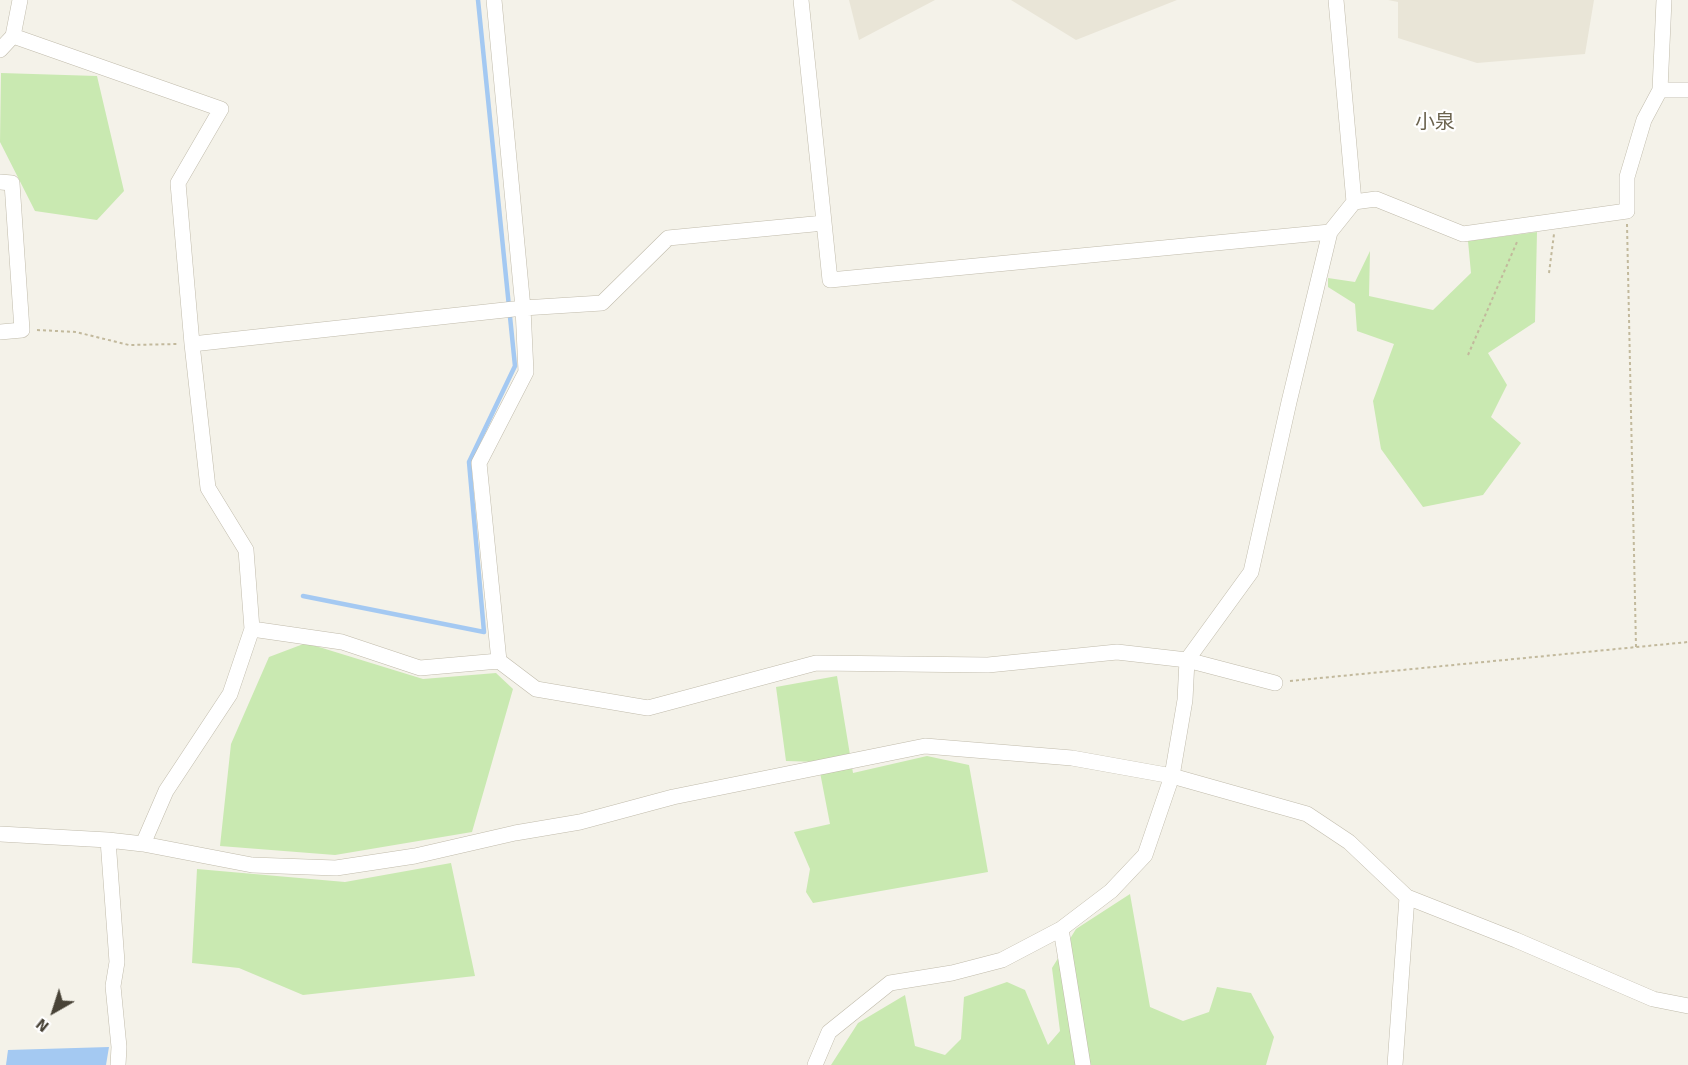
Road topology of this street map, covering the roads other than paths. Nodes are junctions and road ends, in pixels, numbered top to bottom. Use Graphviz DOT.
graph roads {
  1 [pos="20,0"];
  2 [pos="494,0"];
  3 [pos="801,0"];
  4 [pos="1336,0"];
  5 [pos="1664,0"];
  6 [pos="13,36"];
  7 [pos="0,50"];
  8 [pos="1660,90"];
  9 [pos="1688,90"];
  10 [pos="0,182"];
  11 [pos="1354,202"];
  12 [pos="824,223"];
  13 [pos="1330,232"];
  14 [pos="523,308"];
  15 [pos="0,332"];
  16 [pos="192,344"];
  17 [pos="252,629"];
  18 [pos="1187,660"];
  19 [pos="499,661"];
  20 [pos="1275,683"];
  21 [pos="1173,776"];
  22 [pos="0,834"];
  23 [pos="108,840"];
  24 [pos="143,844"];
  25 [pos="1407,897"];
  26 [pos="1061,929"];
  27 [pos="1688,1006"];
  28 [pos="118,1065"];
  29 [pos="815,1065"];
  30 [pos="1083,1065"];
  31 [pos="1395,1065"];
  1 -- 6 [label="street"];
  2 -- 14 [label="street"];
  3 -- 12 [label="street"];
  4 -- 11 [label="street"];
  5 -- 8 [label="street"];
  6 -- 7 [label="street"];
  6 -- 16 [label="street"];
  8 -- 9 [label="street"];
  8 -- 11 [label="street"];
  10 -- 15 [label="street"];
  11 -- 13 [label="street"];
  12 -- 13 [label="street"];
  12 -- 14 [label="street"];
  13 -- 18 [label="street"];
  14 -- 16 [label="street"];
  14 -- 19 [label="street"];
  16 -- 17 [label="street"];
  17 -- 19 [label="street"];
  17 -- 24 [label="street"];
  18 -- 19 [label="street"];
  18 -- 20 [label="street"];
  18 -- 21 [label="street"];
  21 -- 24 [label="street"];
  21 -- 25 [label="street"];
  21 -- 26 [label="street"];
  22 -- 23 [label="street"];
  23 -- 24 [label="street"];
  23 -- 28 [label="street"];
  25 -- 27 [label="street"];
  25 -- 31 [label="street"];
  26 -- 29 [label="street"];
  26 -- 30 [label="street"];
}
